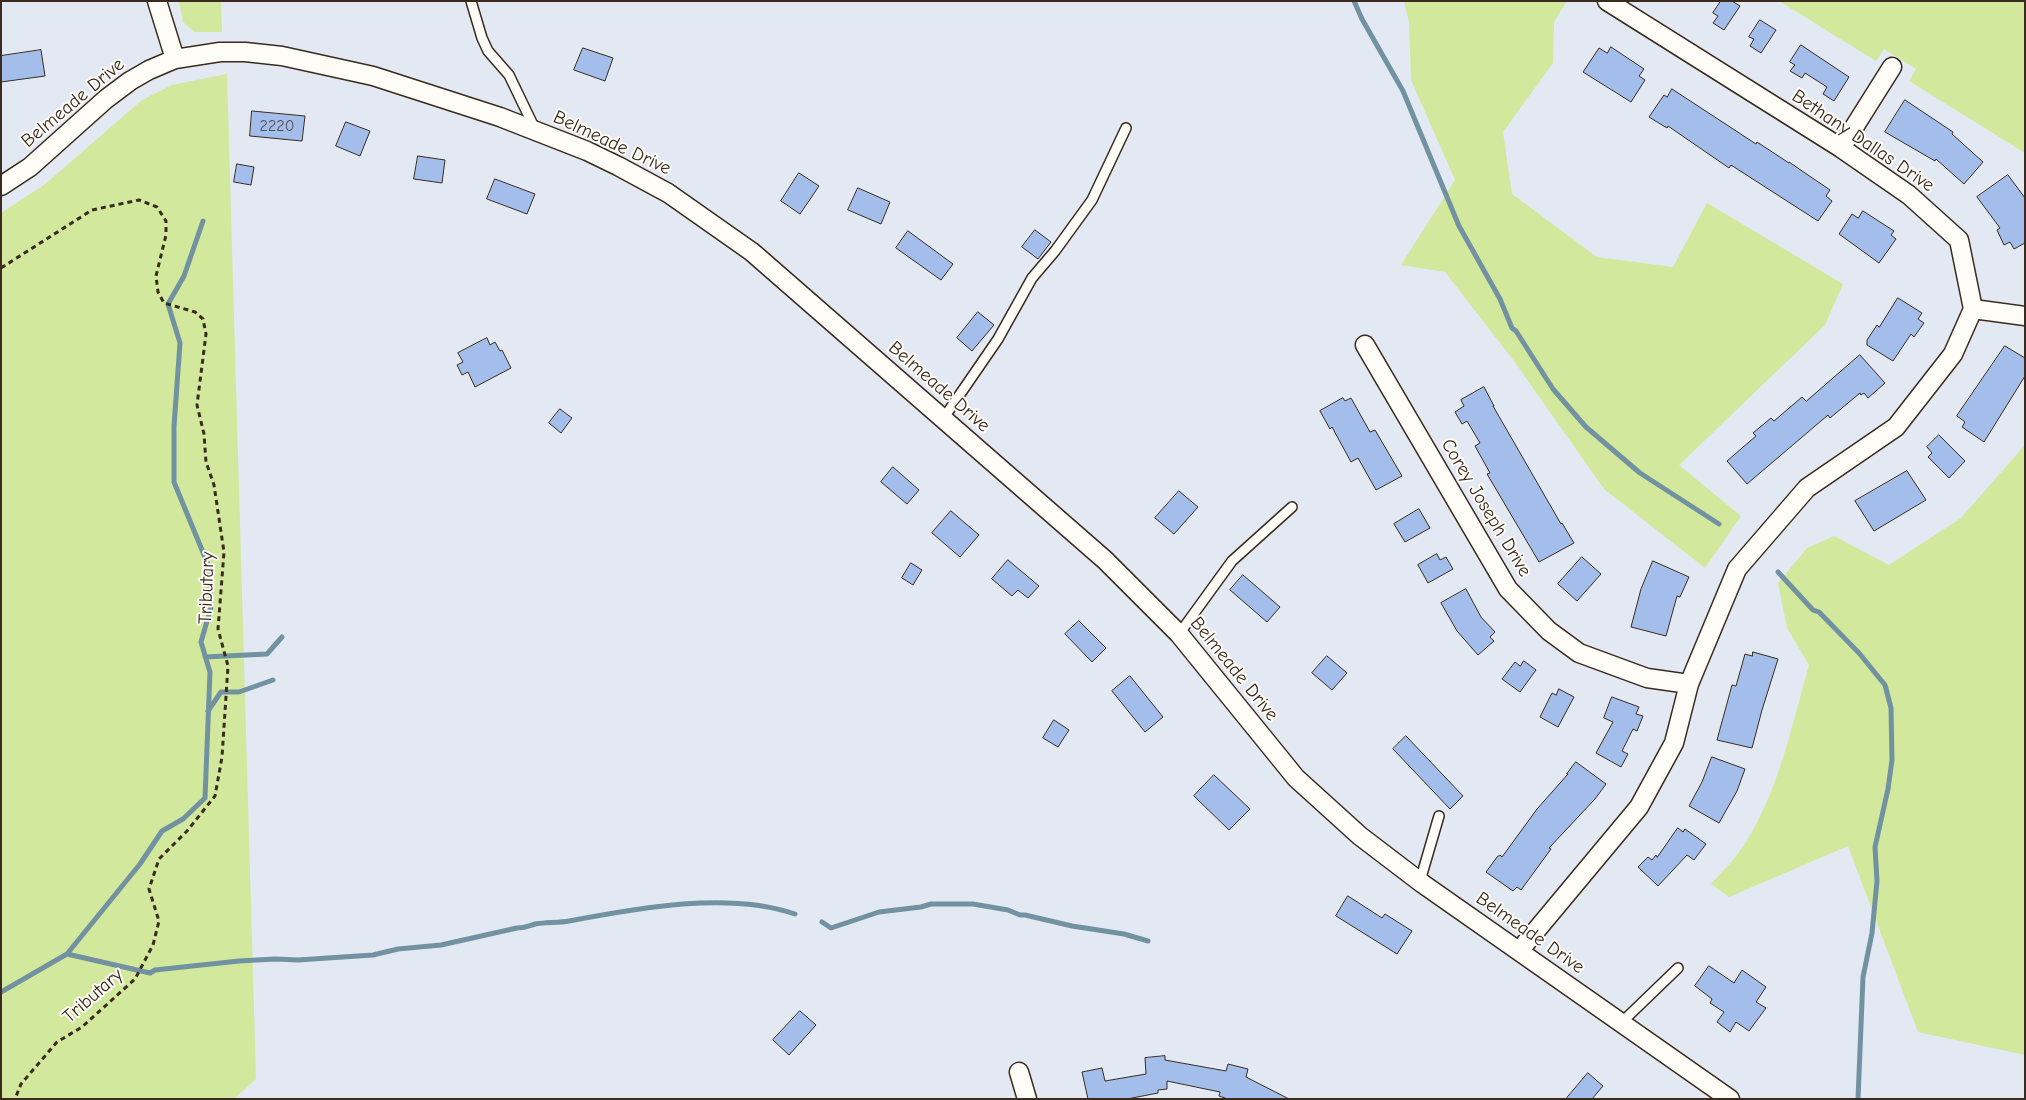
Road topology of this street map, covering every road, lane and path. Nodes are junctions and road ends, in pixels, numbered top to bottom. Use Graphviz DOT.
graph roads {
  1 [pos="157,1"];
  2 [pos="471,1"];
  3 [pos="1607,1"];
  4 [pos="175,59"];
  5 [pos="1892,67"];
  6 [pos="1126,128"];
  7 [pos="536,131"];
  8 [pos="1840,148"];
  9 [pos="1,186"];
  10 [pos="1,268"];
  11 [pos="1973,309"];
  12 [pos="2025,316"];
  13 [pos="1365,345"];
  14 [pos="943,419"];
  15 [pos="1292,507"];
  16 [pos="1179,634"];
  17 [pos="1689,684"];
  18 [pos="1439,816"];
  19 [pos="1420,881"];
  20 [pos="1519,951"];
  21 [pos="1678,968"];
  22 [pos="1621,1023"];
  23 [pos="1019,1072"];
  24 [pos="15,1099"];
  25 [pos="1027,1099"];
  26 [pos="1730,1099"];
  1 -- 4 [label="street"];
  2 -- 7 [label="lane"];
  3 -- 8 [label="street, Bethany Dallas Drive"];
  4 -- 7 [label="street, Belmeade Drive"];
  4 -- 9 [label="street, Belmeade Drive"];
  5 -- 8 [label="street"];
  6 -- 14 [label="lane"];
  7 -- 14 [label="street, Belmeade Drive"];
  8 -- 11 [label="street, Bethany Dallas Drive"];
  10 -- 24 [label="path, Tributary"];
  11 -- 12 [label="street"];
  11 -- 17 [label="street"];
  13 -- 17 [label="street, Corey Joseph Drive"];
  14 -- 16 [label="street, Belmeade Drive"];
  15 -- 16 [label="lane"];
  16 -- 19 [label="street, Belmeade Drive"];
  17 -- 20 [label="street"];
  18 -- 19 [label="lane"];
  19 -- 20 [label="street, Belmeade Drive"];
  20 -- 22 [label="street, Belmeade Drive"];
  21 -- 22 [label="lane"];
  22 -- 26 [label="street, Belmeade Drive"];
  23 -- 25 [label="street"];
}
